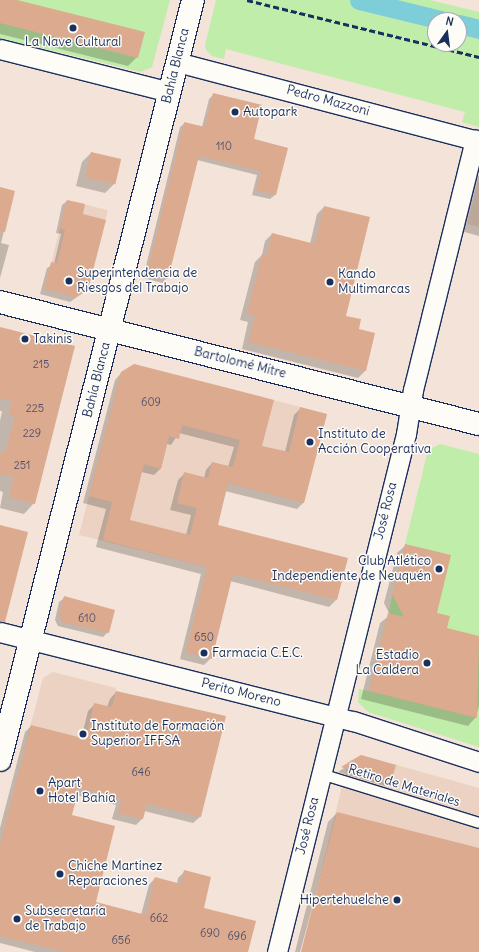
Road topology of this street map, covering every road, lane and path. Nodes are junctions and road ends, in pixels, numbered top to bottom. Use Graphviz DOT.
graph roads {
  1 [pos="193,0"];
  2 [pos="0,49"];
  3 [pos="178,62"];
  4 [pos="170,92"];
  5 [pos="477,141"];
  6 [pos="0,302"];
  7 [pos="109,330"];
  8 [pos="410,407"];
  9 [pos="479,424"];
  10 [pos="0,632"];
  11 [pos="30,640"];
  12 [pos="335,717"];
  13 [pos="0,760"];
  14 [pos="479,762"];
  15 [pos="321,774"];
  16 [pos="479,823"];
  17 [pos="277,952"];
  1 -- 3 [label="street, Bahía Blanca"];
  2 -- 4 [label="street"];
  3 -- 4 [label="street, Bahía Blanca"];
  3 -- 5 [label="street, Pedro Mazzoni"];
  4 -- 7 [label="street, Bahía Blanca"];
  5 -- 8 [label="street, José Rosa"];
  6 -- 7 [label="street, Bartolomé Mitre"];
  7 -- 8 [label="street, Bartolomé Mitre"];
  7 -- 11 [label="street, Bahía Blanca"];
  8 -- 9 [label="street, Bartolomé Mitre"];
  8 -- 12 [label="street, José Rosa"];
  10 -- 11 [label="street, Perito Moreno"];
  11 -- 12 [label="street, Perito Moreno"];
  11 -- 13 [label="street, Bahía Blanca"];
  12 -- 14 [label="street, Perito Moreno"];
  12 -- 15 [label="street, José Rosa"];
  15 -- 16 [label="lane, Retiro de Materiales"];
  15 -- 17 [label="street, José Rosa"];
}
